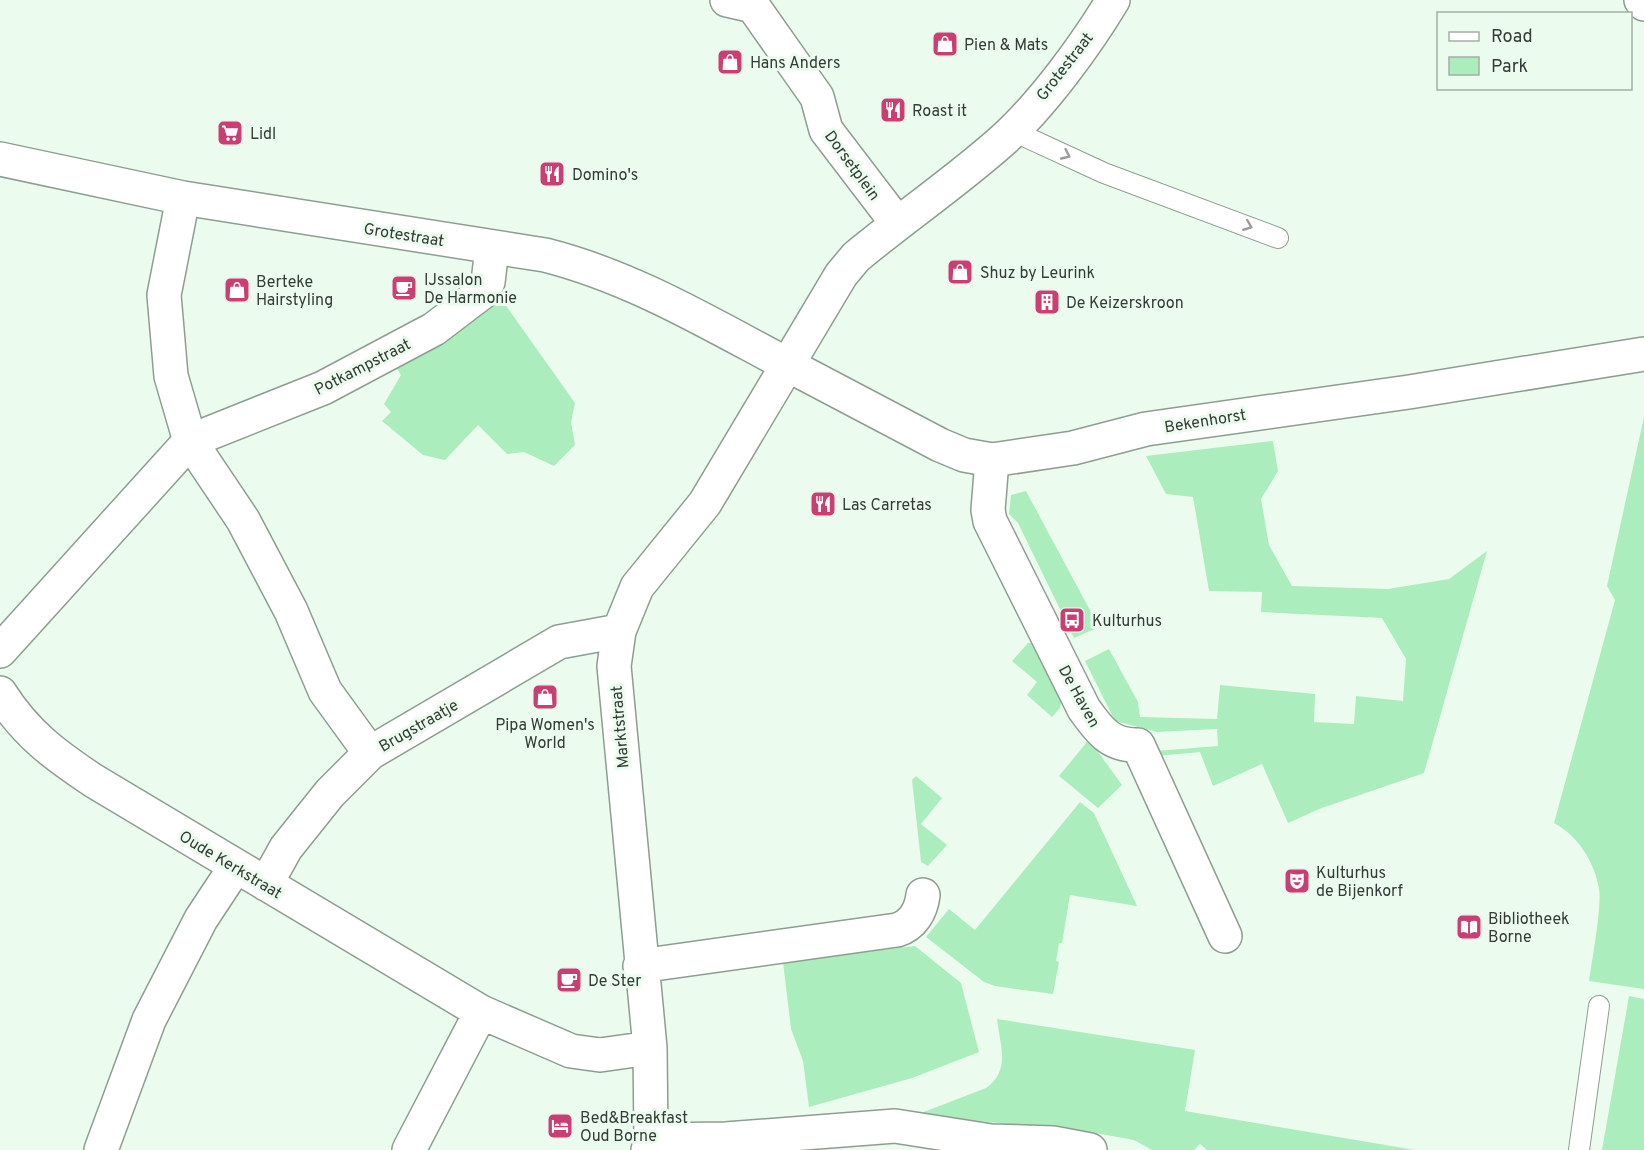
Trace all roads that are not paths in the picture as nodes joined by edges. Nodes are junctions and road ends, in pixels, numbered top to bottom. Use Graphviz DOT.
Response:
graph roads {
  1 [pos="727,0"];
  2 [pos="1113,0"];
  3 [pos="1641,0"];
  4 [pos="1644,4"];
  5 [pos="1013,130"];
  6 [pos="0,159"];
  7 [pos="183,198"];
  8 [pos="897,223"];
  9 [pos="1278,238"];
  10 [pos="492,248"];
  11 [pos="1644,354"];
  12 [pos="788,364"];
  13 [pos="190,441"];
  14 [pos="992,460"];
  15 [pos="619,632"];
  16 [pos="0,651"];
  17 [pos="0,693"];
  18 [pos="370,753"];
  19 [pos="236,866"];
  20 [pos="266,884"];
  21 [pos="923,895"];
  22 [pos="1225,936"];
  23 [pos="640,966"];
  24 [pos="1599,1006"];
  25 [pos="481,1012"];
  26 [pos="650,1048"];
  27 [pos="898,1138"];
  28 [pos="650,1145"];
  29 [pos="101,1150"];
  30 [pos="409,1150"];
  31 [pos="1090,1150"];
  32 [pos="1579,1150"];
  1 -- 8 [label="street, Dorsetplein"];
  2 -- 5 [label="street, Grotestraat"];
  3 -- 4 [label="street"];
  5 -- 8 [label="street"];
  5 -- 9 [label="lane, one-way"];
  6 -- 7 [label="street, Grotestraat"];
  7 -- 10 [label="street, Grotestraat"];
  7 -- 13 [label="street"];
  8 -- 12 [label="street"];
  10 -- 12 [label="street, Grotestraat"];
  10 -- 13 [label="street, Potkampstraat"];
  11 -- 14 [label="street, Bekenhorst"];
  12 -- 14 [label="street, Bekenhorst"];
  12 -- 15 [label="street, Marktstraat"];
  13 -- 16 [label="street, Potkampstraat"];
  13 -- 18 [label="street"];
  14 -- 22 [label="street, De Haven"];
  15 -- 18 [label="street, Brugstraatje"];
  15 -- 23 [label="street, Marktstraat"];
  17 -- 19 [label="street, Oude Kerkstraat"];
  18 -- 20 [label="street, Brugstraatje"];
  19 -- 20 [label="street, Oude Kerkstraat"];
  19 -- 29 [label="street"];
  20 -- 25 [label="street, Oude Kerkstraat"];
  21 -- 23 [label="street"];
  23 -- 26 [label="street, Marktstraat"];
  24 -- 32 [label="lane"];
  25 -- 26 [label="street, Oude Kerkstraat"];
  25 -- 30 [label="street"];
  26 -- 28 [label="street, Marktstraat"];
  27 -- 28 [label="street, Marktstraat"];
  27 -- 31 [label="street, Marktstraat"];
}
